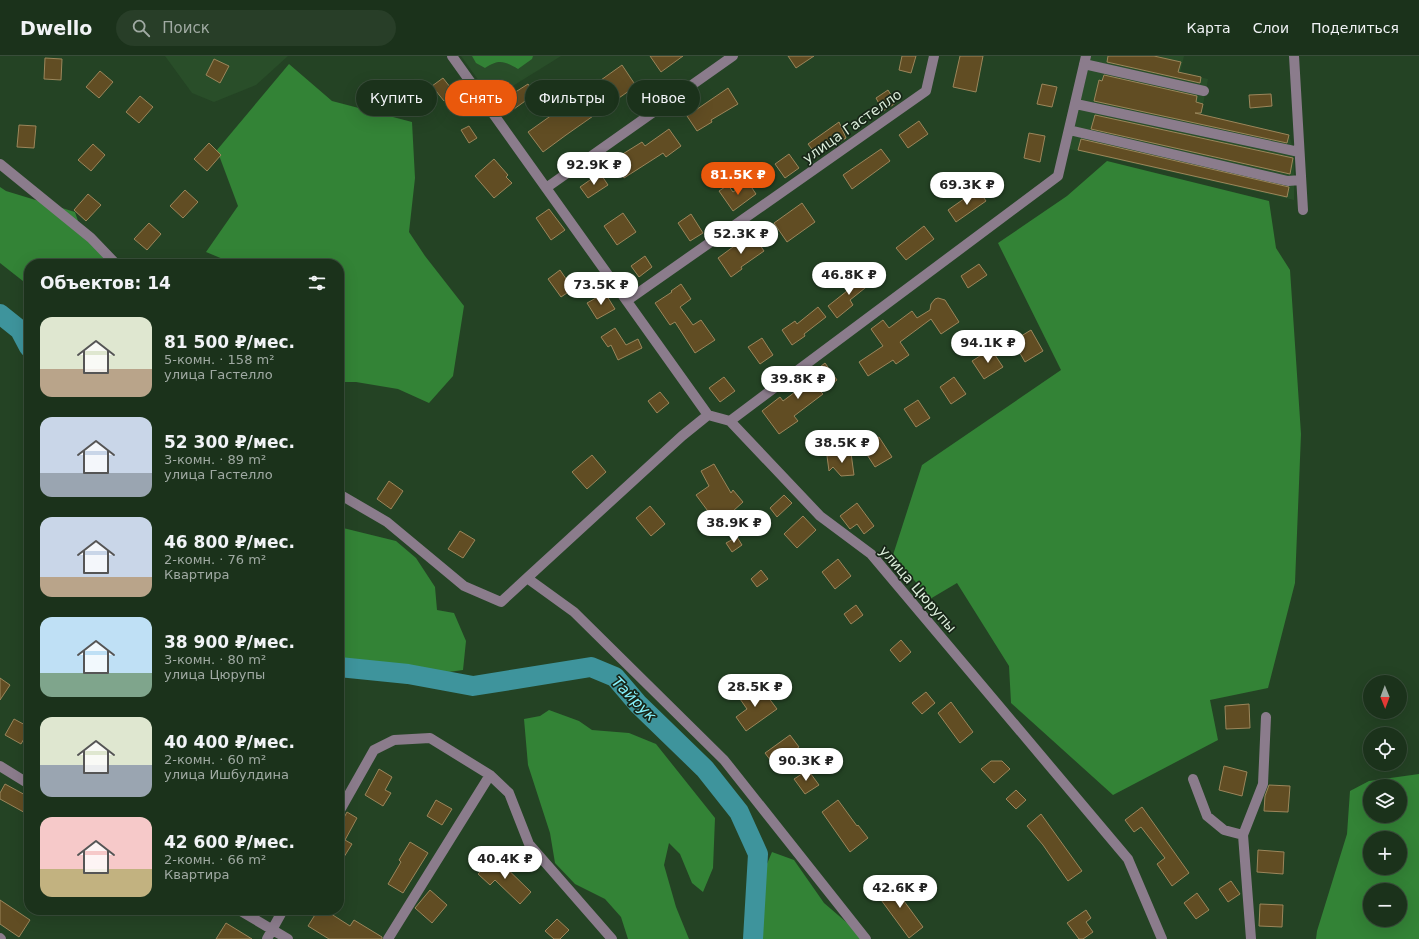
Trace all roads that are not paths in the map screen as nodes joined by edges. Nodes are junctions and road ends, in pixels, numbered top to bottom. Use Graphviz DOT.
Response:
graph roads {
  1 [pos="452,56"];
  2 [pos="733,56"];
  3 [pos="934,56"];
  4 [pos="1294,56"];
  5 [pos="1085,60"];
  6 [pos="1204,92"];
  7 [pos="1076,104"];
  8 [pos="1069,130"];
  9 [pos="1299,152"];
  10 [pos="0,164"];
  11 [pos="1301,180"];
  12 [pos="546,188"];
  13 [pos="1303,210"];
  14 [pos="111,259"];
  15 [pos="628,300"];
  16 [pos="708,415"];
  17 [pos="730,420"];
  18 [pos="344,497"];
  19 [pos="527,578"];
  20 [pos="1266,717"];
  21 [pos="0,766"];
  22 [pos="490,775"];
  23 [pos="1193,779"];
  24 [pos="24,781"];
  25 [pos="344,803"];
  26 [pos="1243,836"];
  27 [pos="247,915"];
  28 [pos="280,915"];
  29 [pos="272,930"];
  30 [pos="266,939"];
  31 [pos="288,939"];
  32 [pos="388,939"];
  33 [pos="612,939"];
  34 [pos="866,939"];
  35 [pos="1162,939"];
  36 [pos="1251,939"];
  1 -- 12 [label="street"];
  2 -- 12 [label="street"];
  3 -- 15 [label="street, улица Гастелло"];
  4 -- 9 [label="street"];
  5 -- 6 [label="street"];
  5 -- 7 [label="street"];
  7 -- 8 [label="street"];
  7 -- 9 [label="street"];
  8 -- 11 [label="street"];
  8 -- 17 [label="street"];
  9 -- 11 [label="street"];
  10 -- 14 [label="street"];
  11 -- 13 [label="street"];
  12 -- 15 [label="street"];
  15 -- 16 [label="street"];
  16 -- 17 [label="street"];
  16 -- 19 [label="street"];
  17 -- 35 [label="street, улица Цюрупы"];
  18 -- 19 [label="street"];
  19 -- 34 [label="street"];
  20 -- 26 [label="street"];
  21 -- 24 [label="street"];
  22 -- 25 [label="street"];
  22 -- 32 [label="street"];
  22 -- 33 [label="street"];
  23 -- 26 [label="street"];
  26 -- 36 [label="street"];
  27 -- 29 [label="street"];
  28 -- 29 [label="street"];
  29 -- 30 [label="street"];
  29 -- 31 [label="street"];
}
